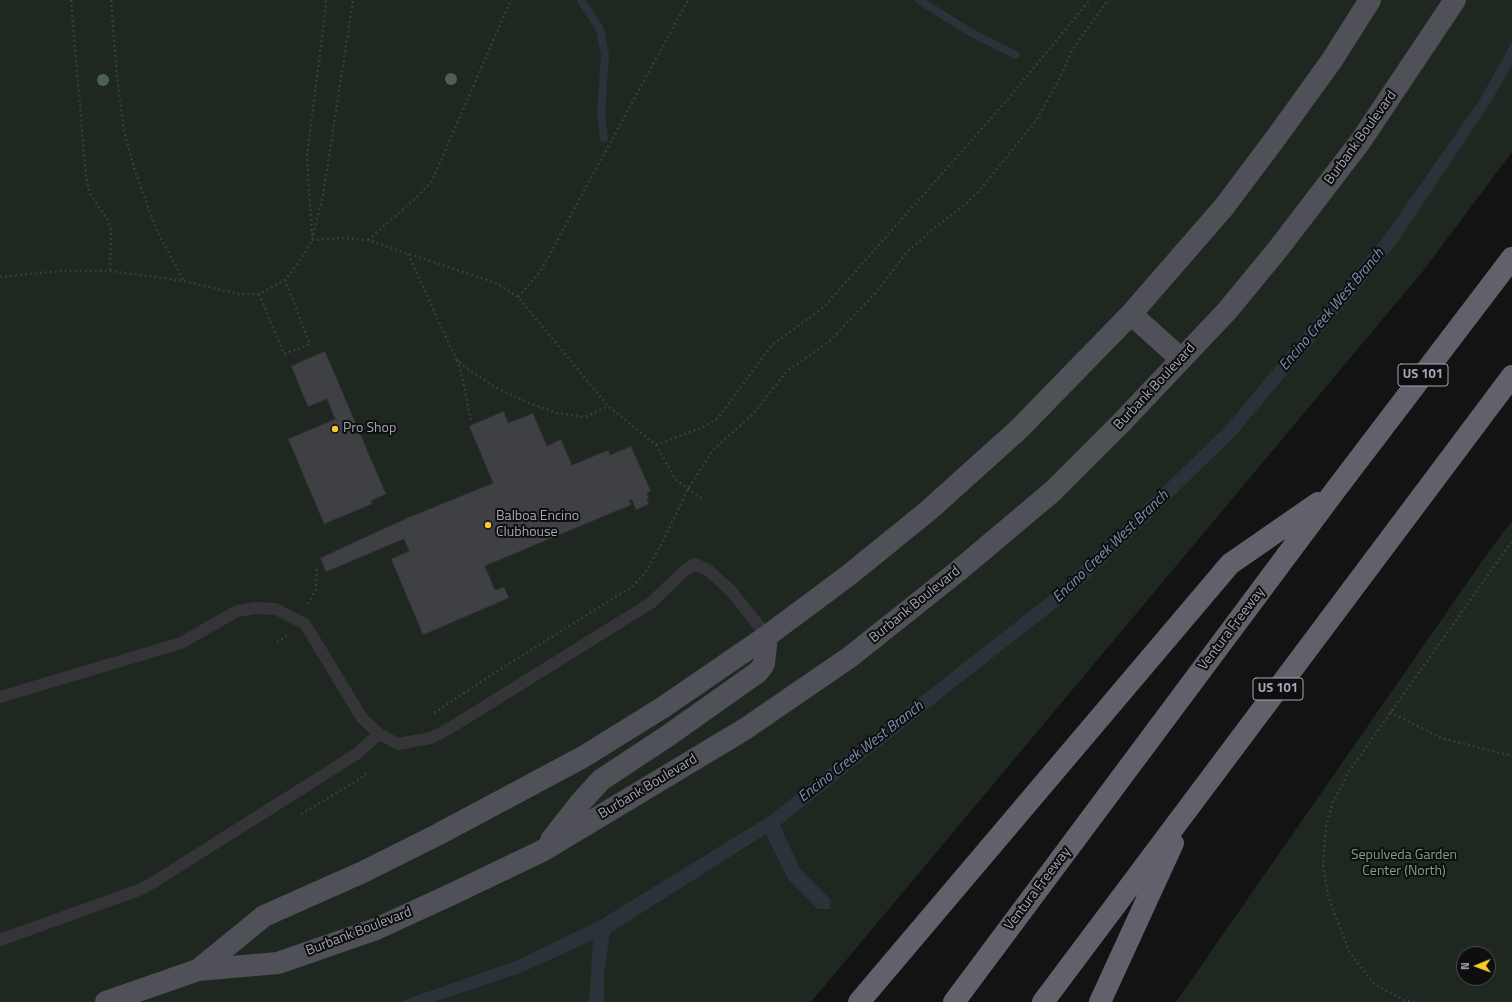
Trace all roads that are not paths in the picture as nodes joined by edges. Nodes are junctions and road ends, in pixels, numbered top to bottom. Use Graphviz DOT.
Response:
graph roads {
  1 [pos="1370,0"];
  2 [pos="1456,0"];
  3 [pos="1512,258"];
  4 [pos="1131,314"];
  5 [pos="1181,359"];
  6 [pos="1512,376"];
  7 [pos="1334,492"];
  8 [pos="767,636"];
  9 [pos="0,697"];
  10 [pos="379,734"];
  11 [pos="1192,803"];
  12 [pos="542,851"];
  13 [pos="0,940"];
  14 [pos="198,970"];
  15 [pos="106,1002"];
  16 [pos="859,1002"];
  17 [pos="954,1002"];
  18 [pos="1043,1002"];
  19 [pos="1100,1002"];
  1 -- 4 [label="main road, Burbank Boulevard"];
  2 -- 5 [label="main road, Burbank Boulevard"];
  3 -- 7 [label="highway, Ventura Freeway / US 101"];
  4 -- 5 [label="main road"];
  4 -- 8 [label="main road, Burbank Boulevard"];
  5 -- 12 [label="main road, Burbank Boulevard"];
  6 -- 11 [label="highway, US 101"];
  7 -- 16 [label="highway"];
  7 -- 17 [label="highway, Ventura Freeway / US 101"];
  8 -- 10 [label="lane"];
  8 -- 12 [label="main road"];
  8 -- 14 [label="main road, Burbank Boulevard"];
  9 -- 10 [label="lane"];
  10 -- 13 [label="lane"];
  11 -- 18 [label="highway, US 101"];
  11 -- 19 [label="highway"];
  12 -- 14 [label="main road, Burbank Boulevard"];
  14 -- 15 [label="main road, Burbank Boulevard"];
}
